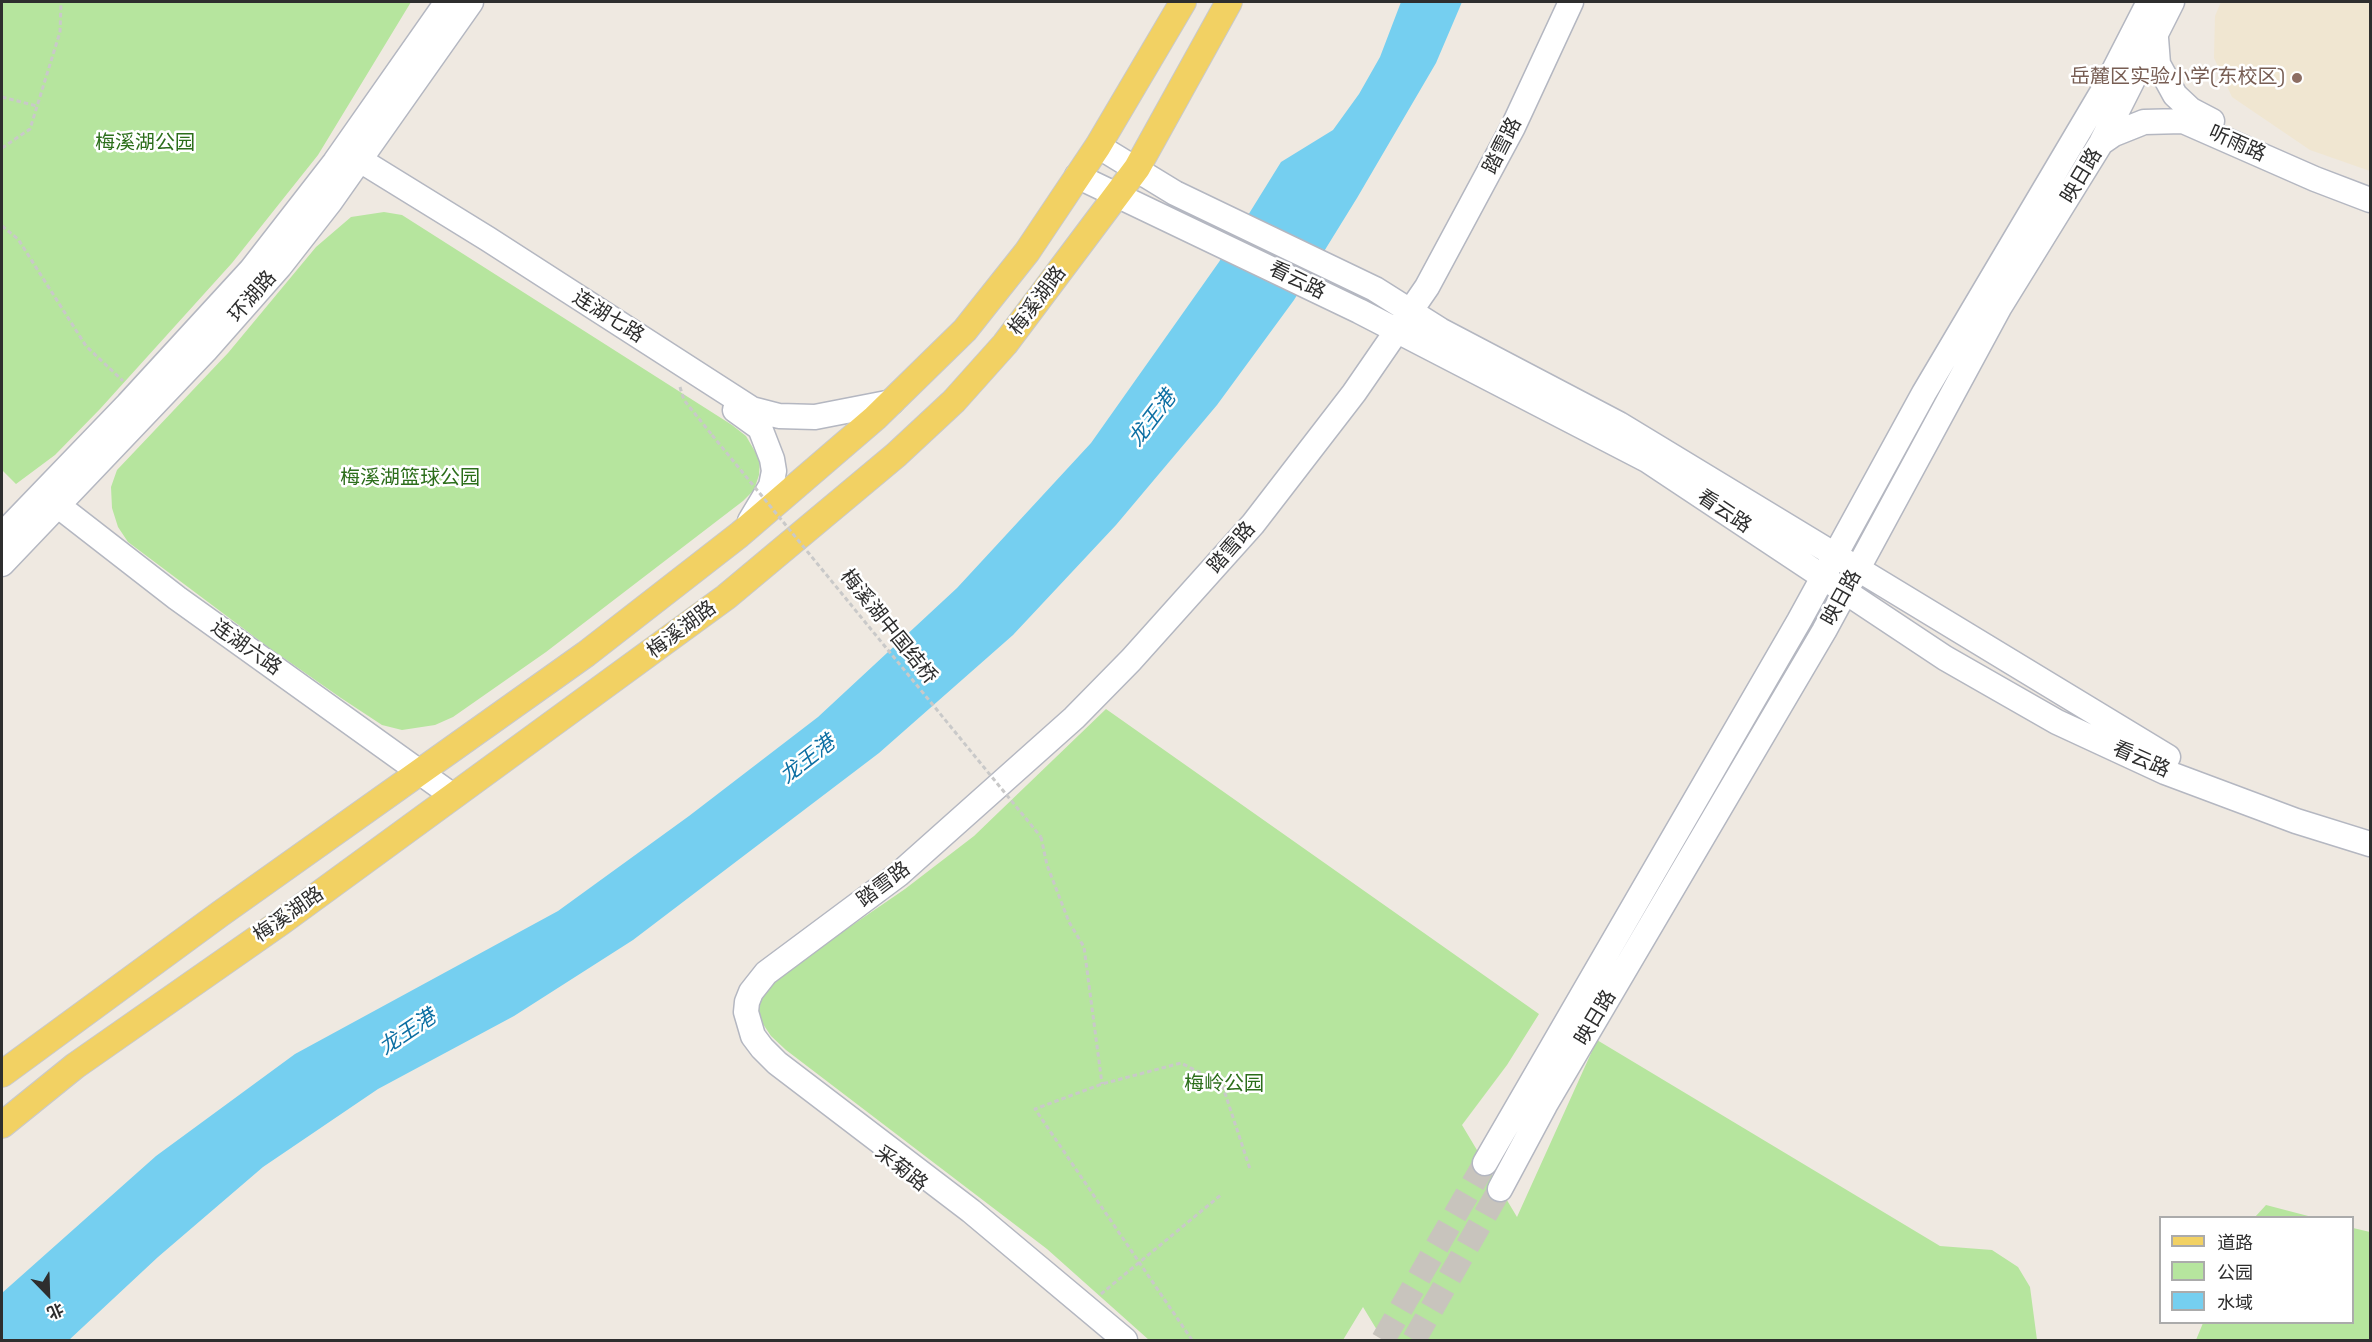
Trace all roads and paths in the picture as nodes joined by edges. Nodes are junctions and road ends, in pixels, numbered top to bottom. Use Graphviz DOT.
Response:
graph roads {
  1 [pos="61,2"];
  2 [pos="447,2"];
  3 [pos="471,2"];
  4 [pos="1183,2"];
  5 [pos="1229,2"];
  6 [pos="1561,2"];
  7 [pos="1571,2"];
  8 [pos="2149,2"];
  9 [pos="2172,2"];
  10 [pos="2156,38"];
  11 [pos="2,97"];
  12 [pos="37,106"];
  13 [pos="2101,143"];
  14 [pos="1098,146"];
  15 [pos="2,148"];
  16 [pos="347,161"];
  17 [pos="1137,168"];
  18 [pos="1077,176"];
  19 [pos="2370,190"];
  20 [pos="1117,195"];
  21 [pos="2370,200"];
  22 [pos="2,226"];
  23 [pos="1406,308"];
  24 [pos="1392,330"];
  25 [pos="680,374"];
  26 [pos="138,394"];
  27 [pos="892,402"];
  28 [pos="47,503"];
  29 [pos="2,535"];
  30 [pos="739,535"];
  31 [pos="1835,555"];
  32 [pos="2,564"];
  33 [pos="1859,569"];
  34 [pos="1823,576"];
  35 [pos="1846,591"];
  36 [pos="413,776"];
  37 [pos="447,800"];
  38 [pos="2370,830"];
  39 [pos="2370,844"];
  40 [pos="753,978"];
  41 [pos="2,1074"];
  42 [pos="1102,1084"];
  43 [pos="2,1125"];
  44 [pos="1485,1163"];
  45 [pos="1250,1168"];
  46 [pos="1500,1189"];
  47 [pos="1222,1194"];
  48 [pos="1140,1263"];
  49 [pos="1085,1307"];
  50 [pos="1110,1341"];
  51 [pos="1125,1341"];
  52 [pos="1192,1341"];
  1 -- 12 [label="path"];
  2 -- 16 [label="main road, 环湖路"];
  3 -- 16 [label="main road, 环湖路"];
  4 -- 14 [label="main road, 梅溪湖路"];
  5 -- 17 [label="main road, 梅溪湖路"];
  6 -- 23 [label="main road, 踏雪路"];
  7 -- 23 [label="main road, 踏雪路"];
  8 -- 31 [label="main road, 映日路"];
  9 -- 10 [label="main road, 映日路"];
  10 -- 13 [label="main road, 映日路"];
  10 -- 19 [label="main road, 听雨路"];
  11 -- 12 [label="path"];
  12 -- 15 [label="path"];
  13 -- 21 [label="main road, 听雨路"];
  13 -- 33 [label="main road, 映日路"];
  14 -- 17 [label="main road, 看云路"];
  14 -- 18 [label="main road, 梅溪湖路"];
  16 -- 25 [label="main road, 连湖七路"];
  16 -- 26 [label="main road, 环湖路"];
  16 -- 27 [label="main road, 连湖七路"];
  16 -- 28 [label="main road, 环湖路"];
  17 -- 20 [label="main road, 梅溪湖路"];
  17 -- 23 [label="main road, 看云路"];
  18 -- 20 [label="main road, 看云路"];
  18 -- 27 [label="main road, 梅溪湖路"];
  20 -- 24 [label="main road, 看云路"];
  20 -- 37 [label="main road, 梅溪湖路"];
  22 -- 26 [label="path"];
  23 -- 24 [label="main road, 踏雪路"];
  23 -- 31 [label="main road, 看云路"];
  24 -- 34 [label="main road, 看云路"];
  24 -- 40 [label="main road, 踏雪路"];
  25 -- 30 [label="main road, 连湖七路"];
  25 -- 42 [label="path, 梅溪湖中国结桥, bridge"];
  26 -- 28 [label="main road, 环湖路"];
  27 -- 30 [label="main road, 梅溪湖路"];
  28 -- 29 [label="main road, 环湖路"];
  28 -- 32 [label="main road, 环湖路"];
  28 -- 36 [label="main road, 连湖六路"];
  30 -- 36 [label="main road, 梅溪湖路"];
  31 -- 33 [label="main road, 看云路"];
  31 -- 34 [label="main road, 映日路"];
  33 -- 35 [label="main road, 映日路"];
  33 -- 38 [label="main road, 看云路"];
  34 -- 35 [label="main road, 看云路"];
  34 -- 44 [label="main road, 映日路"];
  35 -- 39 [label="main road, 看云路"];
  35 -- 46 [label="main road, 映日路"];
  36 -- 37 [label="main road, 连湖六路"];
  36 -- 41 [label="main road, 梅溪湖路"];
  37 -- 43 [label="main road, 梅溪湖路"];
  40 -- 49 [label="main road, 采菊路"];
  40 -- 50 [label="main road, 采菊路"];
  42 -- 45 [label="path"];
  42 -- 48 [label="path"];
  47 -- 48 [label="path"];
  48 -- 49 [label="path"];
  48 -- 52 [label="path"];
  49 -- 51 [label="main road, 采菊路"];
}
